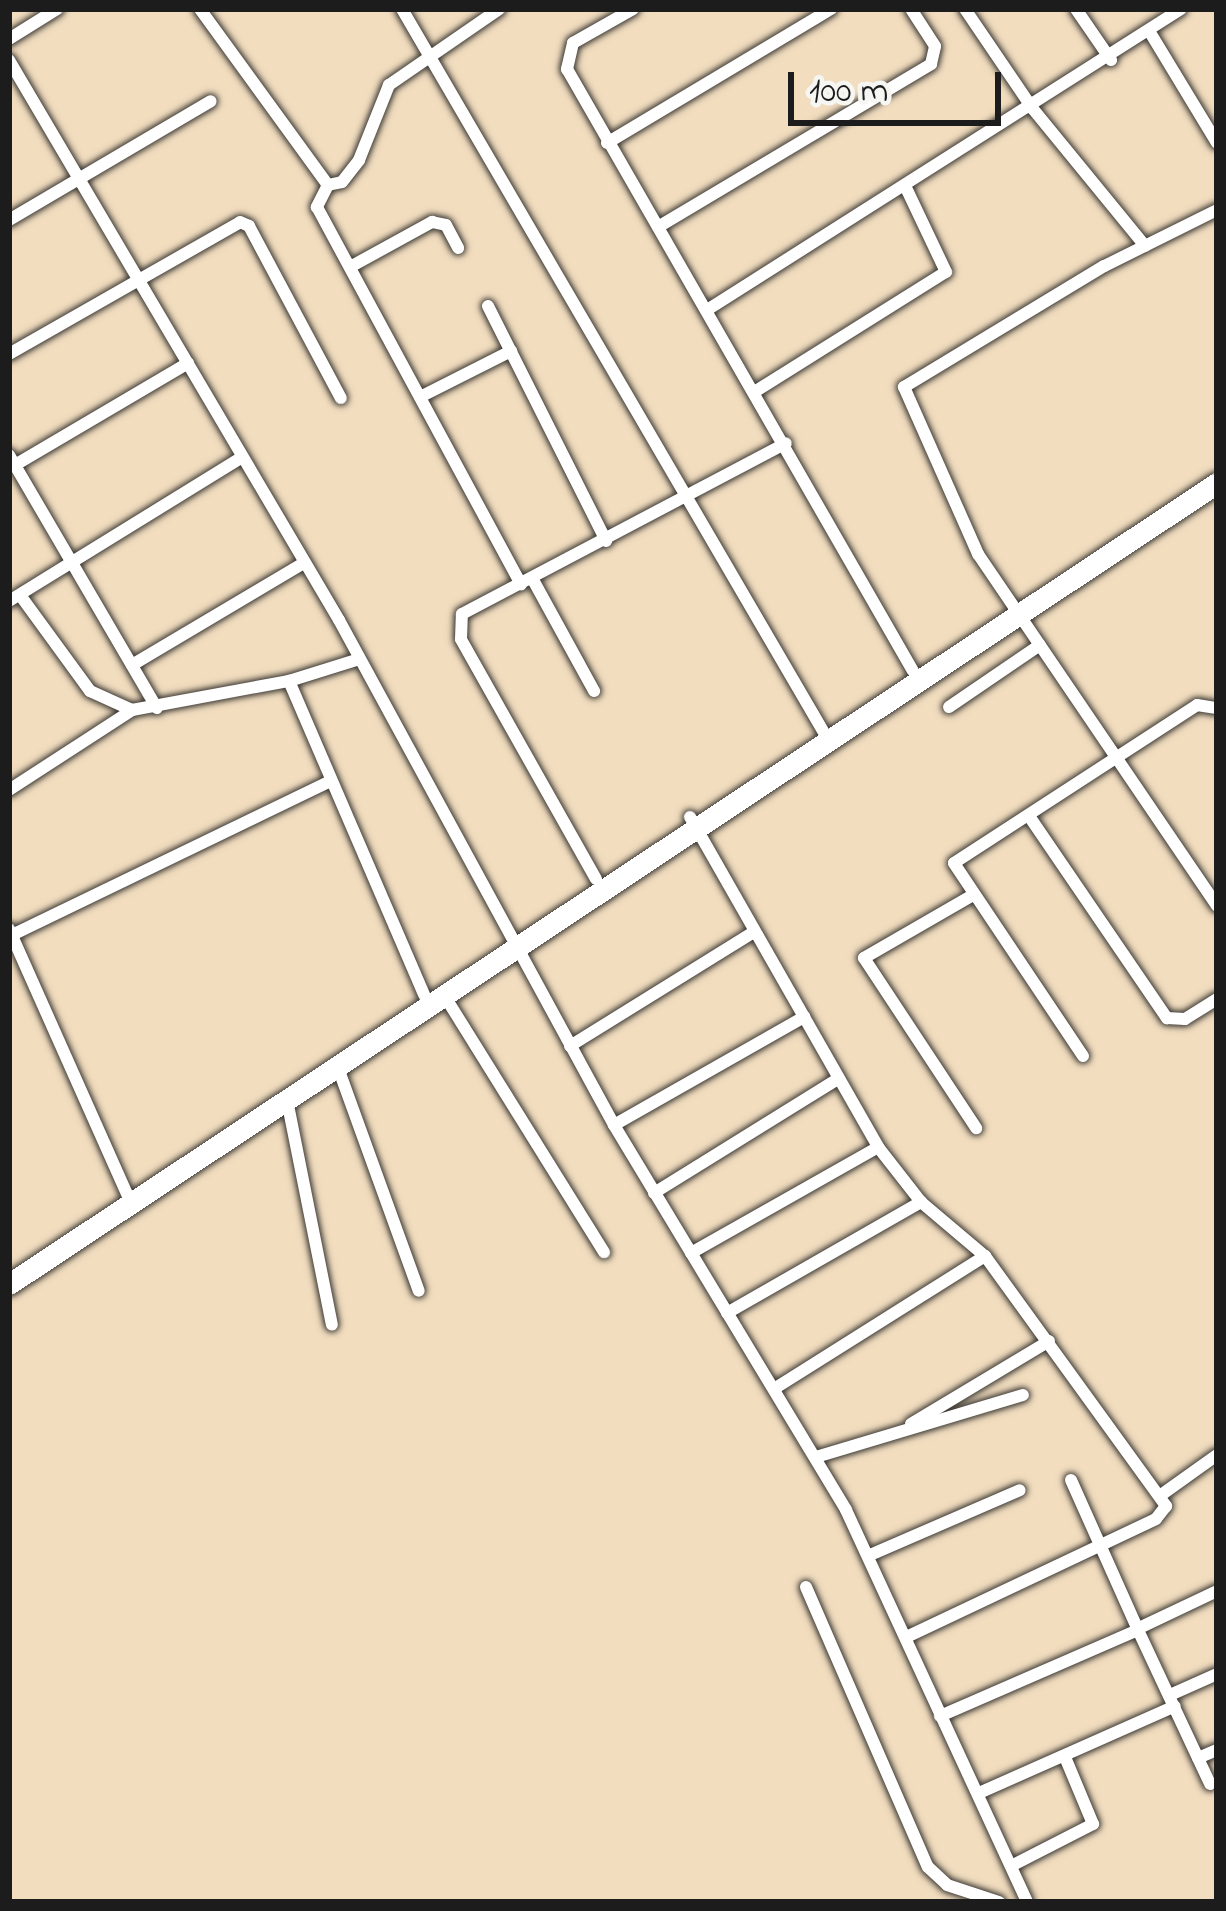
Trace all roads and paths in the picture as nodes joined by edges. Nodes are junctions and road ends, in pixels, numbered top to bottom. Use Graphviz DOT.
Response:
graph roads {
  1 [pos="57,9"];
  2 [pos="200,9"];
  3 [pos="402,9"];
  4 [pos="499,9"];
  5 [pos="633,9"];
  6 [pos="831,9"];
  7 [pos="911,9"];
  8 [pos="965,9"];
  9 [pos="1076,9"];
  10 [pos="1181,9"];
  11 [pos="1151,34"];
  12 [pos="9,39"];
  13 [pos="428,52"];
  14 [pos="9,60"];
  15 [pos="1111,60"];
  16 [pos="211,101"];
  17 [pos="1033,109"];
  18 [pos="608,143"];
  19 [pos="1217,143"];
  20 [pos="81,177"];
  21 [pos="328,184"];
  22 [pos="907,190"];
  23 [pos="1217,209"];
  24 [pos="9,220"];
  25 [pos="658,227"];
  26 [pos="1145,245"];
  27 [pos="458,248"];
  28 [pos="350,267"];
  29 [pos="139,278"];
  30 [pos="488,306"];
  31 [pos="707,310"];
  32 [pos="511,351"];
  33 [pos="9,354"];
  34 [pos="188,363"];
  35 [pos="756,391"];
  36 [pos="422,396"];
  37 [pos="341,398"];
  38 [pos="786,443"];
  39 [pos="242,458"];
  40 [pos="12,460"];
  41 [pos="1217,470"];
  42 [pos="1217,483"];
  43 [pos="687,501"];
  44 [pos="606,541"];
  45 [pos="304,562"];
  46 [pos="74,566"];
  47 [pos="526,581"];
  48 [pos="14,598"];
  49 [pos="1014,610"];
  50 [pos="1040,645"];
  51 [pos="358,658"];
  52 [pos="132,665"];
  53 [pos="913,670"];
  54 [pos="289,682"];
  55 [pos="594,691"];
  56 [pos="950,707"];
  57 [pos="157,708"];
  58 [pos="1217,708"];
  59 [pos="131,710"];
  60 [pos="823,730"];
  61 [pos="1116,755"];
  62 [pos="328,782"];
  63 [pos="9,790"];
  64 [pos="739,791"];
  65 [pos="1029,816"];
  66 [pos="693,821"];
  67 [pos="596,878"];
  68 [pos="973,895"];
  69 [pos="1217,906"];
  70 [pos="10,932"];
  71 [pos="754,932"];
  72 [pos="511,942"];
  73 [pos="434,994"];
  74 [pos="1217,999"];
  75 [pos="804,1017"];
  76 [pos="570,1046"];
  77 [pos="1083,1056"];
  78 [pos="337,1065"];
  79 [pos="838,1078"];
  80 [pos="287,1100"];
  81 [pos="614,1125"];
  82 [pos="976,1128"];
  83 [pos="878,1147"];
  84 [pos="654,1193"];
  85 [pos="129,1198"];
  86 [pos="921,1202"];
  87 [pos="604,1252"];
  88 [pos="691,1253"];
  89 [pos="986,1256"];
  90 [pos="9,1268"];
  91 [pos="9,1285"];
  92 [pos="419,1291"];
  93 [pos="727,1312"];
  94 [pos="332,1325"];
  95 [pos="1049,1341"];
  96 [pos="777,1387"];
  97 [pos="1023,1395"];
  98 [pos="890,1436"];
  99 [pos="1217,1455"];
  100 [pos="816,1457"];
  101 [pos="1071,1480"];
  102 [pos="1020,1490"];
  103 [pos="1161,1495"];
  104 [pos="1099,1546"];
  105 [pos="870,1555"];
  106 [pos="806,1587"];
  107 [pos="1217,1591"];
  108 [pos="1138,1630"];
  109 [pos="906,1637"];
  110 [pos="1217,1674"];
  111 [pos="1173,1701"];
  112 [pos="940,1716"];
  113 [pos="1217,1750"];
  114 [pos="1065,1756"];
  115 [pos="1198,1758"];
  116 [pos="1210,1784"];
  117 [pos="979,1793"];
  118 [pos="1013,1865"];
  119 [pos="999,1902"];
  120 [pos="1027,1902"];
  1 -- 12 [label="street"];
  2 -- 21 [label="street"];
  3 -- 13 [label="street"];
  4 -- 13 [label="street"];
  5 -- 18 [label="street"];
  6 -- 18 [label="street"];
  7 -- 25 [label="street"];
  8 -- 17 [label="street"];
  9 -- 15 [label="street"];
  10 -- 11 [label="street"];
  11 -- 15 [label="street"];
  11 -- 19 [label="street"];
  13 -- 21 [label="street"];
  13 -- 43 [label="street"];
  14 -- 20 [label="street"];
  15 -- 17 [label="street"];
  16 -- 20 [label="street"];
  17 -- 22 [label="street"];
  17 -- 26 [label="street"];
  18 -- 25 [label="street"];
  20 -- 24 [label="street"];
  20 -- 29 [label="street"];
  21 -- 28 [label="street"];
  22 -- 31 [label="street"];
  22 -- 35 [label="street"];
  23 -- 26 [label="street"];
  25 -- 31 [label="street"];
  26 -- 49 [label="street"];
  27 -- 28 [label="street"];
  28 -- 36 [label="street"];
  29 -- 33 [label="street"];
  29 -- 34 [label="street"];
  29 -- 37 [label="street"];
  30 -- 32 [label="street"];
  31 -- 35 [label="street"];
  32 -- 36 [label="street"];
  32 -- 44 [label="street"];
  34 -- 39 [label="street"];
  34 -- 40 [label="street"];
  35 -- 38 [label="street"];
  36 -- 47 [label="street"];
  38 -- 43 [label="street"];
  38 -- 53 [label="street"];
  39 -- 45 [label="street"];
  39 -- 46 [label="street"];
  40 -- 46 [label="street"];
  41 -- 49 [label="main road"];
  42 -- 49 [label="main road"];
  43 -- 44 [label="street"];
  43 -- 60 [label="street"];
  44 -- 47 [label="street"];
  45 -- 51 [label="street"];
  45 -- 52 [label="street"];
  46 -- 48 [label="street"];
  46 -- 52 [label="street"];
  47 -- 55 [label="street"];
  47 -- 67 [label="street"];
  48 -- 59 [label="street"];
  49 -- 50 [label="street"];
  49 -- 53 [label="main road"];
  49 -- 64 [label="main road"];
  50 -- 56 [label="street"];
  50 -- 61 [label="street"];
  51 -- 54 [label="street"];
  51 -- 72 [label="street"];
  52 -- 57 [label="street"];
  53 -- 60 [label="main road"];
  54 -- 57 [label="street"];
  54 -- 62 [label="street"];
  57 -- 59 [label="street"];
  58 -- 61 [label="street"];
  59 -- 63 [label="street"];
  60 -- 64 [label="main road"];
  61 -- 65 [label="street"];
  61 -- 69 [label="street"];
  62 -- 70 [label="street"];
  62 -- 73 [label="street"];
  64 -- 66 [label="main road"];
  65 -- 68 [label="street"];
  65 -- 74 [label="street"];
  66 -- 67 [label="main road"];
  66 -- 71 [label="street"];
  66 -- 72 [label="main road"];
  67 -- 72 [label="main road"];
  68 -- 77 [label="street"];
  68 -- 82 [label="street"];
  70 -- 85 [label="street"];
  71 -- 75 [label="street"];
  71 -- 76 [label="street"];
  72 -- 73 [label="main road"];
  72 -- 76 [label="street"];
  73 -- 78 [label="main road"];
  73 -- 85 [label="main road"];
  73 -- 87 [label="street"];
  75 -- 79 [label="street"];
  75 -- 81 [label="street"];
  76 -- 81 [label="street"];
  78 -- 80 [label="main road"];
  78 -- 92 [label="street"];
  79 -- 83 [label="street"];
  79 -- 84 [label="street"];
  80 -- 85 [label="main road"];
  80 -- 94 [label="street"];
  81 -- 84 [label="street"];
  83 -- 86 [label="street"];
  83 -- 88 [label="street"];
  84 -- 88 [label="street"];
  85 -- 90 [label="main road"];
  85 -- 91 [label="main road"];
  86 -- 89 [label="street"];
  86 -- 93 [label="street"];
  88 -- 93 [label="street"];
  89 -- 95 [label="street"];
  89 -- 96 [label="street"];
  93 -- 96 [label="street"];
  95 -- 98 [label="street"];
  95 -- 103 [label="street"];
  96 -- 100 [label="street"];
  97 -- 98 [label="street"];
  98 -- 100 [label="street"];
  99 -- 103 [label="street"];
  100 -- 105 [label="street"];
  101 -- 104 [label="street"];
  102 -- 105 [label="street"];
  103 -- 104 [label="street"];
  104 -- 108 [label="street"];
  104 -- 109 [label="street"];
  105 -- 109 [label="street"];
  106 -- 119 [label="street"];
  107 -- 108 [label="street"];
  108 -- 111 [label="street"];
  108 -- 112 [label="street"];
  109 -- 112 [label="street"];
  110 -- 111 [label="street"];
  111 -- 114 [label="street"];
  111 -- 115 [label="street"];
  112 -- 117 [label="street"];
  113 -- 115 [label="street"];
  114 -- 117 [label="street"];
  114 -- 118 [label="street"];
  115 -- 116 [label="street"];
  117 -- 118 [label="street"];
  118 -- 120 [label="street"];
}
